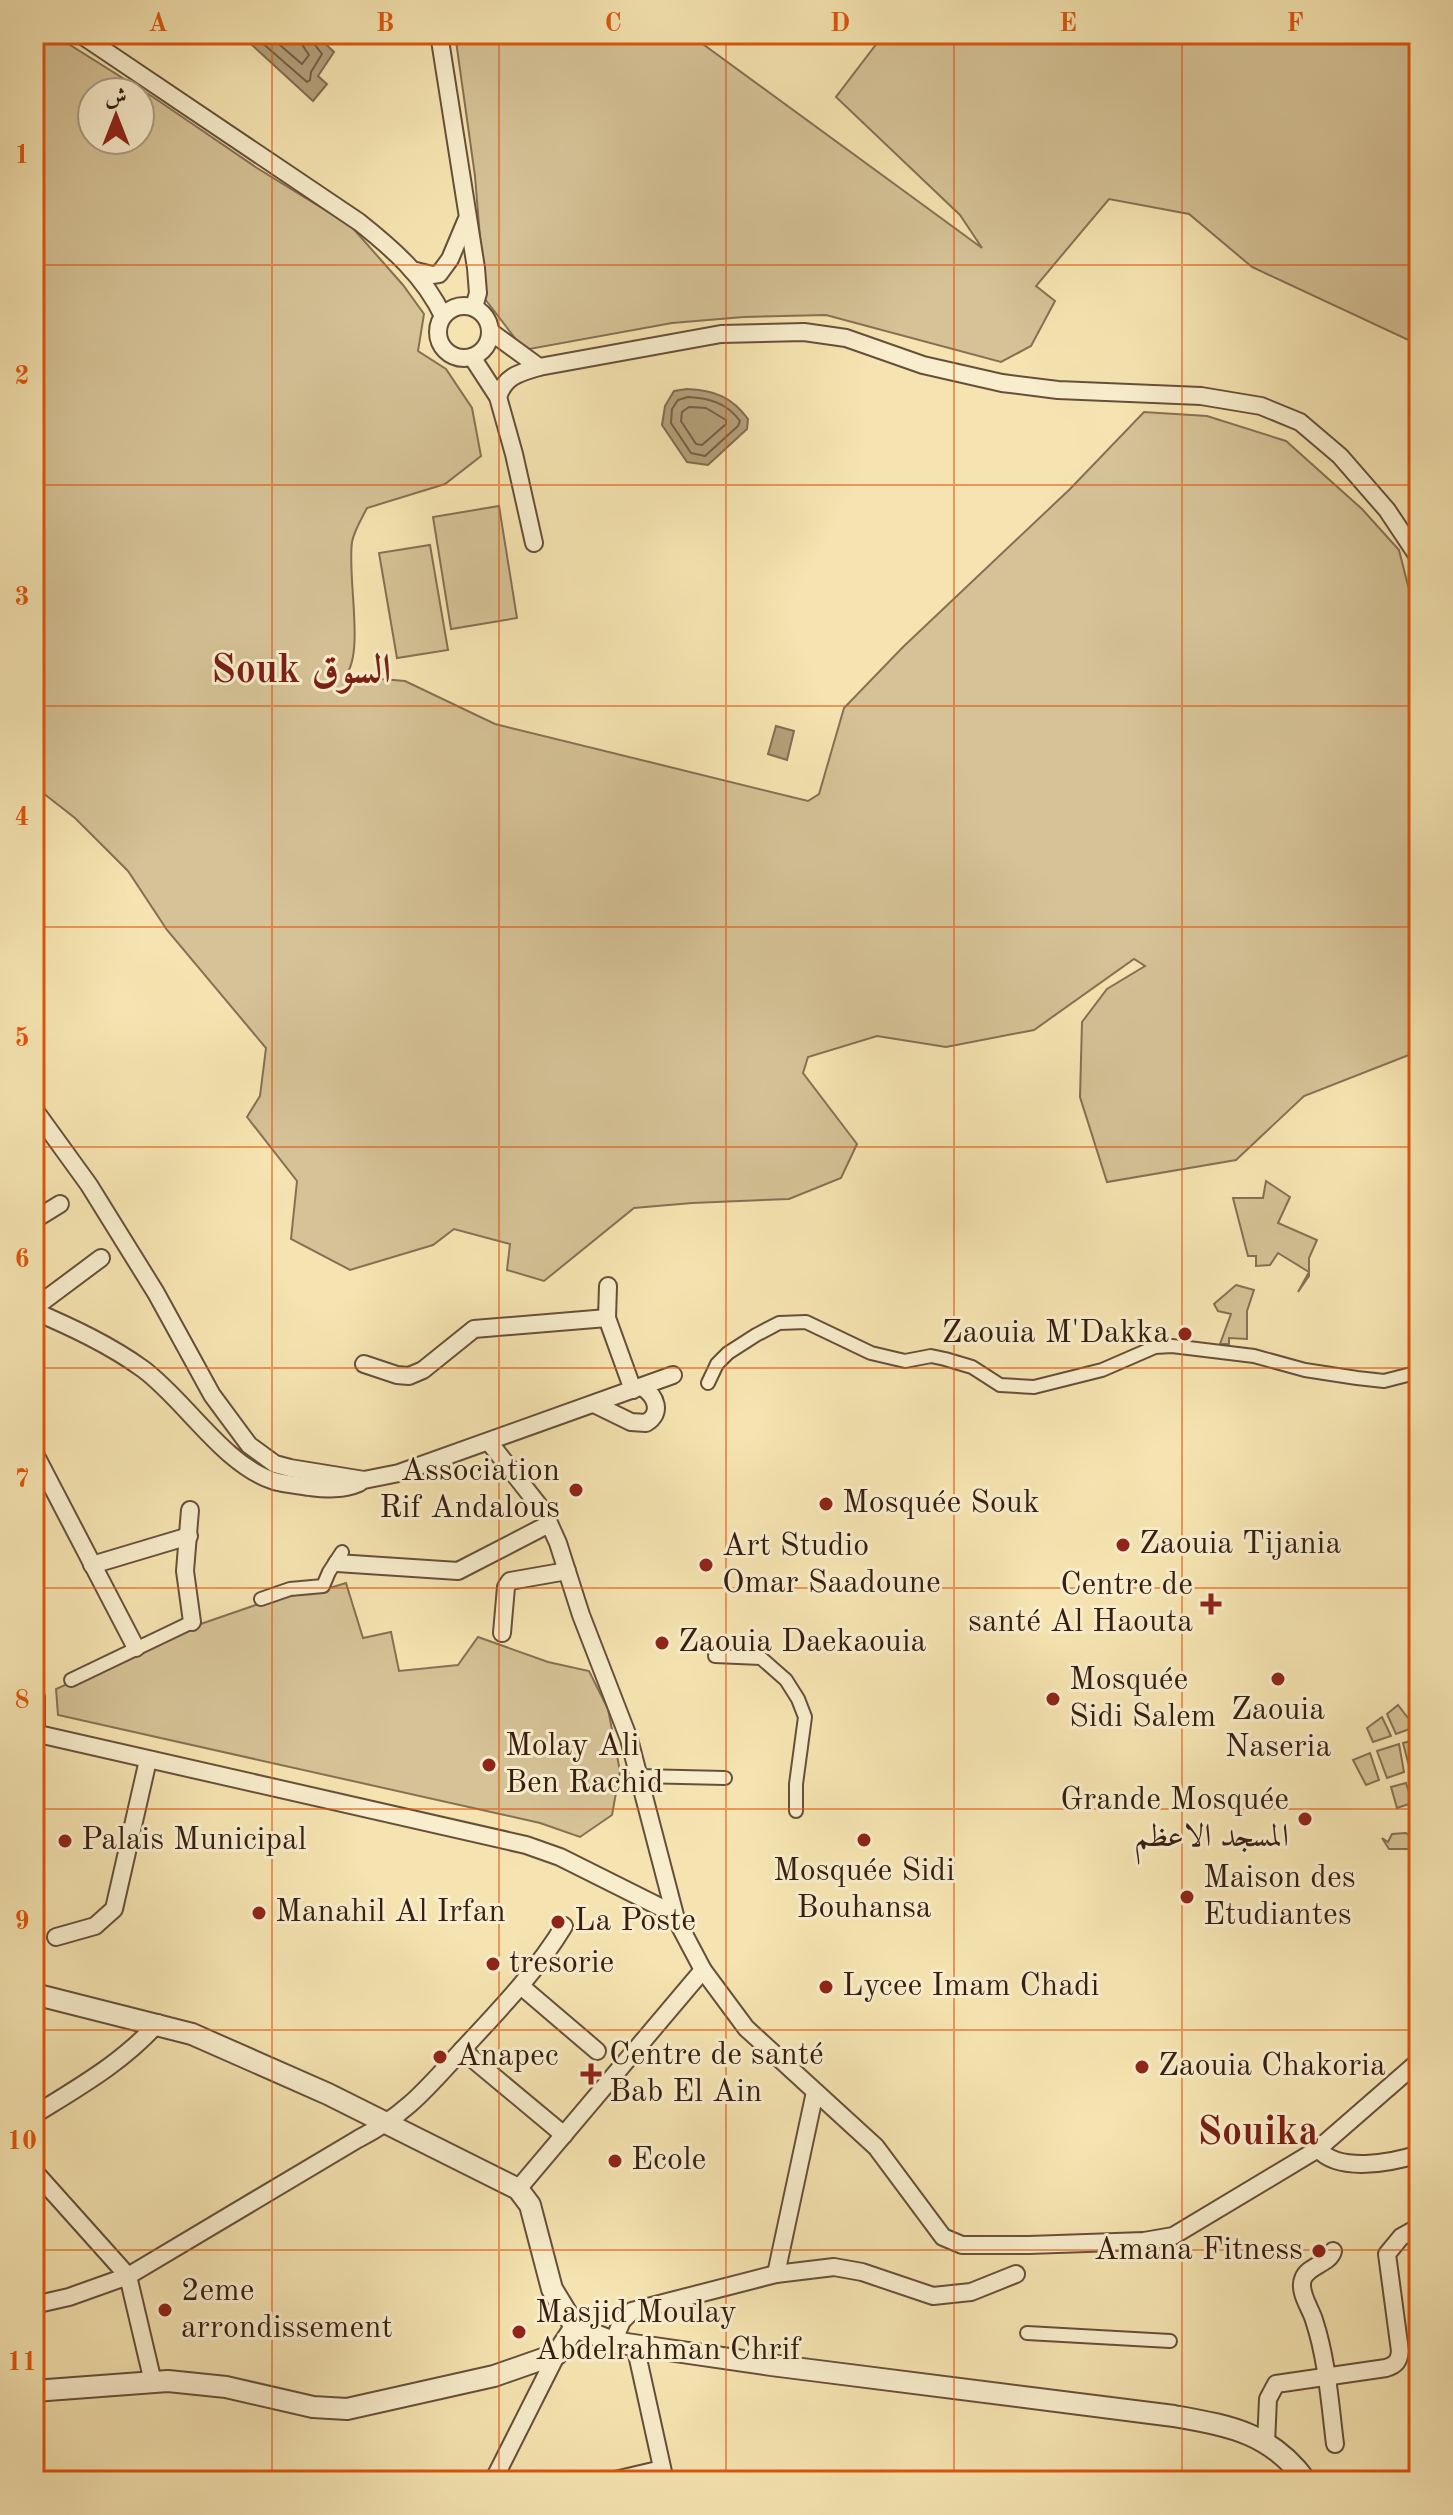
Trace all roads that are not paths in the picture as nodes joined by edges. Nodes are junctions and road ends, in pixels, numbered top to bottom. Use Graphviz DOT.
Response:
graph roads {
  1 [pos="80,34"];
  2 [pos="439,34"];
  3 [pos="467,219"];
  4 [pos="412,270"];
  5 [pos="474,307"];
  6 [pos="443,316"];
  7 [pos="491,332"];
  8 [pos="472,357"];
  9 [pos="539,367"];
  10 [pos="498,397"];
  11 [pos="534,543"];
  12 [pos="1419,558"];
  13 [pos="34,1109"];
  14 [pos="60,1204"];
  15 [pos="34,1220"];
  16 [pos="101,1258"];
  17 [pos="608,1286"];
  18 [pos="34,1310"];
  19 [pos="607,1318"];
  20 [pos="364,1364"];
  21 [pos="1419,1372"];
  22 [pos="673,1375"];
  23 [pos="708,1383"];
  24 [pos="638,1389"];
  25 [pos="594,1404"];
  26 [pos="489,1442"];
  27 [pos="34,1452"];
  28 [pos="364,1480"];
  29 [pos="190,1510"];
  30 [pos="549,1524"];
  31 [pos="189,1536"];
  32 [pos="340,1558"];
  33 [pos="92,1565"];
  34 [pos="567,1571"];
  35 [pos="261,1599"];
  36 [pos="192,1622"];
  37 [pos="502,1633"];
  38 [pos="136,1648"];
  39 [pos="715,1656"];
  40 [pos="71,1680"];
  41 [pos="34,1698"];
  42 [pos="34,1725"];
  43 [pos="34,1733"];
  44 [pos="148,1760"];
  45 [pos="639,1776"];
  46 [pos="725,1778"];
  47 [pos="796,1811"];
  48 [pos="676,1919"];
  49 [pos="564,1926"];
  50 [pos="56,1937"];
  51 [pos="703,1970"];
  52 [pos="522,1987"];
  53 [pos="34,1994"];
  54 [pos="158,2023"];
  55 [pos="462,2050"];
  56 [pos="597,2051"];
  57 [pos="1419,2061"];
  58 [pos="815,2092"];
  59 [pos="34,2115"];
  60 [pos="388,2124"];
  61 [pos="564,2135"];
  62 [pos="1318,2149"];
  63 [pos="1419,2154"];
  64 [pos="34,2171"];
  65 [pos="518,2189"];
  66 [pos="1419,2227"];
  67 [pos="1333,2251"];
  68 [pos="776,2274"];
  69 [pos="1016,2274"];
  70 [pos="128,2276"];
  71 [pos="38,2299"];
  72 [pos="575,2327"];
  73 [pos="1027,2333"];
  74 [pos="1170,2341"];
  75 [pos="613,2342"];
  76 [pos="635,2345"];
  77 [pos="557,2354"];
  78 [pos="1326,2376"];
  79 [pos="153,2382"];
  80 [pos="34,2391"];
  81 [pos="1266,2443"];
  82 [pos="1335,2444"];
  83 [pos="664,2475"];
  84 [pos="493,2481"];
  85 [pos="611,2481"];
  86 [pos="1306,2481"];
  1 -- 4 [label="street"];
  2 -- 3 [label="street"];
  3 -- 4 [label="street"];
  3 -- 5 [label="street"];
  4 -- 6 [label="street"];
  5 -- 6 [label="street"];
  5 -- 7 [label="street"];
  6 -- 8 [label="street"];
  7 -- 8 [label="street"];
  7 -- 9 [label="street"];
  8 -- 10 [label="street"];
  9 -- 10 [label="street"];
  9 -- 12 [label="street"];
  10 -- 11 [label="street"];
  13 -- 28 [label="street"];
  14 -- 15 [label="street"];
  16 -- 18 [label="street"];
  17 -- 19 [label="street"];
  18 -- 28 [label="street"];
  19 -- 20 [label="street"];
  19 -- 24 [label="street"];
  21 -- 23 [label="street"];
  22 -- 24 [label="street"];
  24 -- 25 [label="street"];
  24 -- 25 [label="street"];
  25 -- 26 [label="street"];
  26 -- 28 [label="street"];
  26 -- 30 [label="street"];
  27 -- 33 [label="street"];
  29 -- 31 [label="street"];
  30 -- 32 [label="street"];
  30 -- 34 [label="street"];
  31 -- 33 [label="street"];
  31 -- 36 [label="street"];
  32 -- 35 [label="street"];
  33 -- 38 [label="street"];
  34 -- 37 [label="street"];
  34 -- 45 [label="street"];
  36 -- 38 [label="street"];
  38 -- 40 [label="street"];
  39 -- 47 [label="street"];
  41 -- 42 [label="street"];
  43 -- 44 [label="street"];
  44 -- 48 [label="street"];
  44 -- 50 [label="street"];
  45 -- 46 [label="street"];
  45 -- 48 [label="street"];
  48 -- 51 [label="street"];
  49 -- 52 [label="street"];
  51 -- 58 [label="street"];
  51 -- 61 [label="street"];
  52 -- 55 [label="street"];
  52 -- 56 [label="street"];
  53 -- 54 [label="street"];
  54 -- 59 [label="street"];
  54 -- 60 [label="street"];
  55 -- 60 [label="street"];
  55 -- 61 [label="street"];
  57 -- 62 [label="street"];
  58 -- 62 [label="street"];
  58 -- 68 [label="street"];
  60 -- 65 [label="street"];
  60 -- 70 [label="street"];
  61 -- 65 [label="street"];
  62 -- 63 [label="street"];
  64 -- 70 [label="street"];
  65 -- 72 [label="street"];
  66 -- 78 [label="street"];
  67 -- 78 [label="street"];
  68 -- 69 [label="street"];
  68 -- 75 [label="street"];
  70 -- 71 [label="street"];
  70 -- 79 [label="street"];
  72 -- 75 [label="street"];
  72 -- 77 [label="street"];
  73 -- 74 [label="street"];
  75 -- 76 [label="street"];
  76 -- 81 [label="street"];
  76 -- 83 [label="street"];
  77 -- 79 [label="street"];
  77 -- 84 [label="street"];
  78 -- 81 [label="street"];
  78 -- 82 [label="street"];
  79 -- 80 [label="street"];
  81 -- 86 [label="street"];
  83 -- 85 [label="street"];
}
